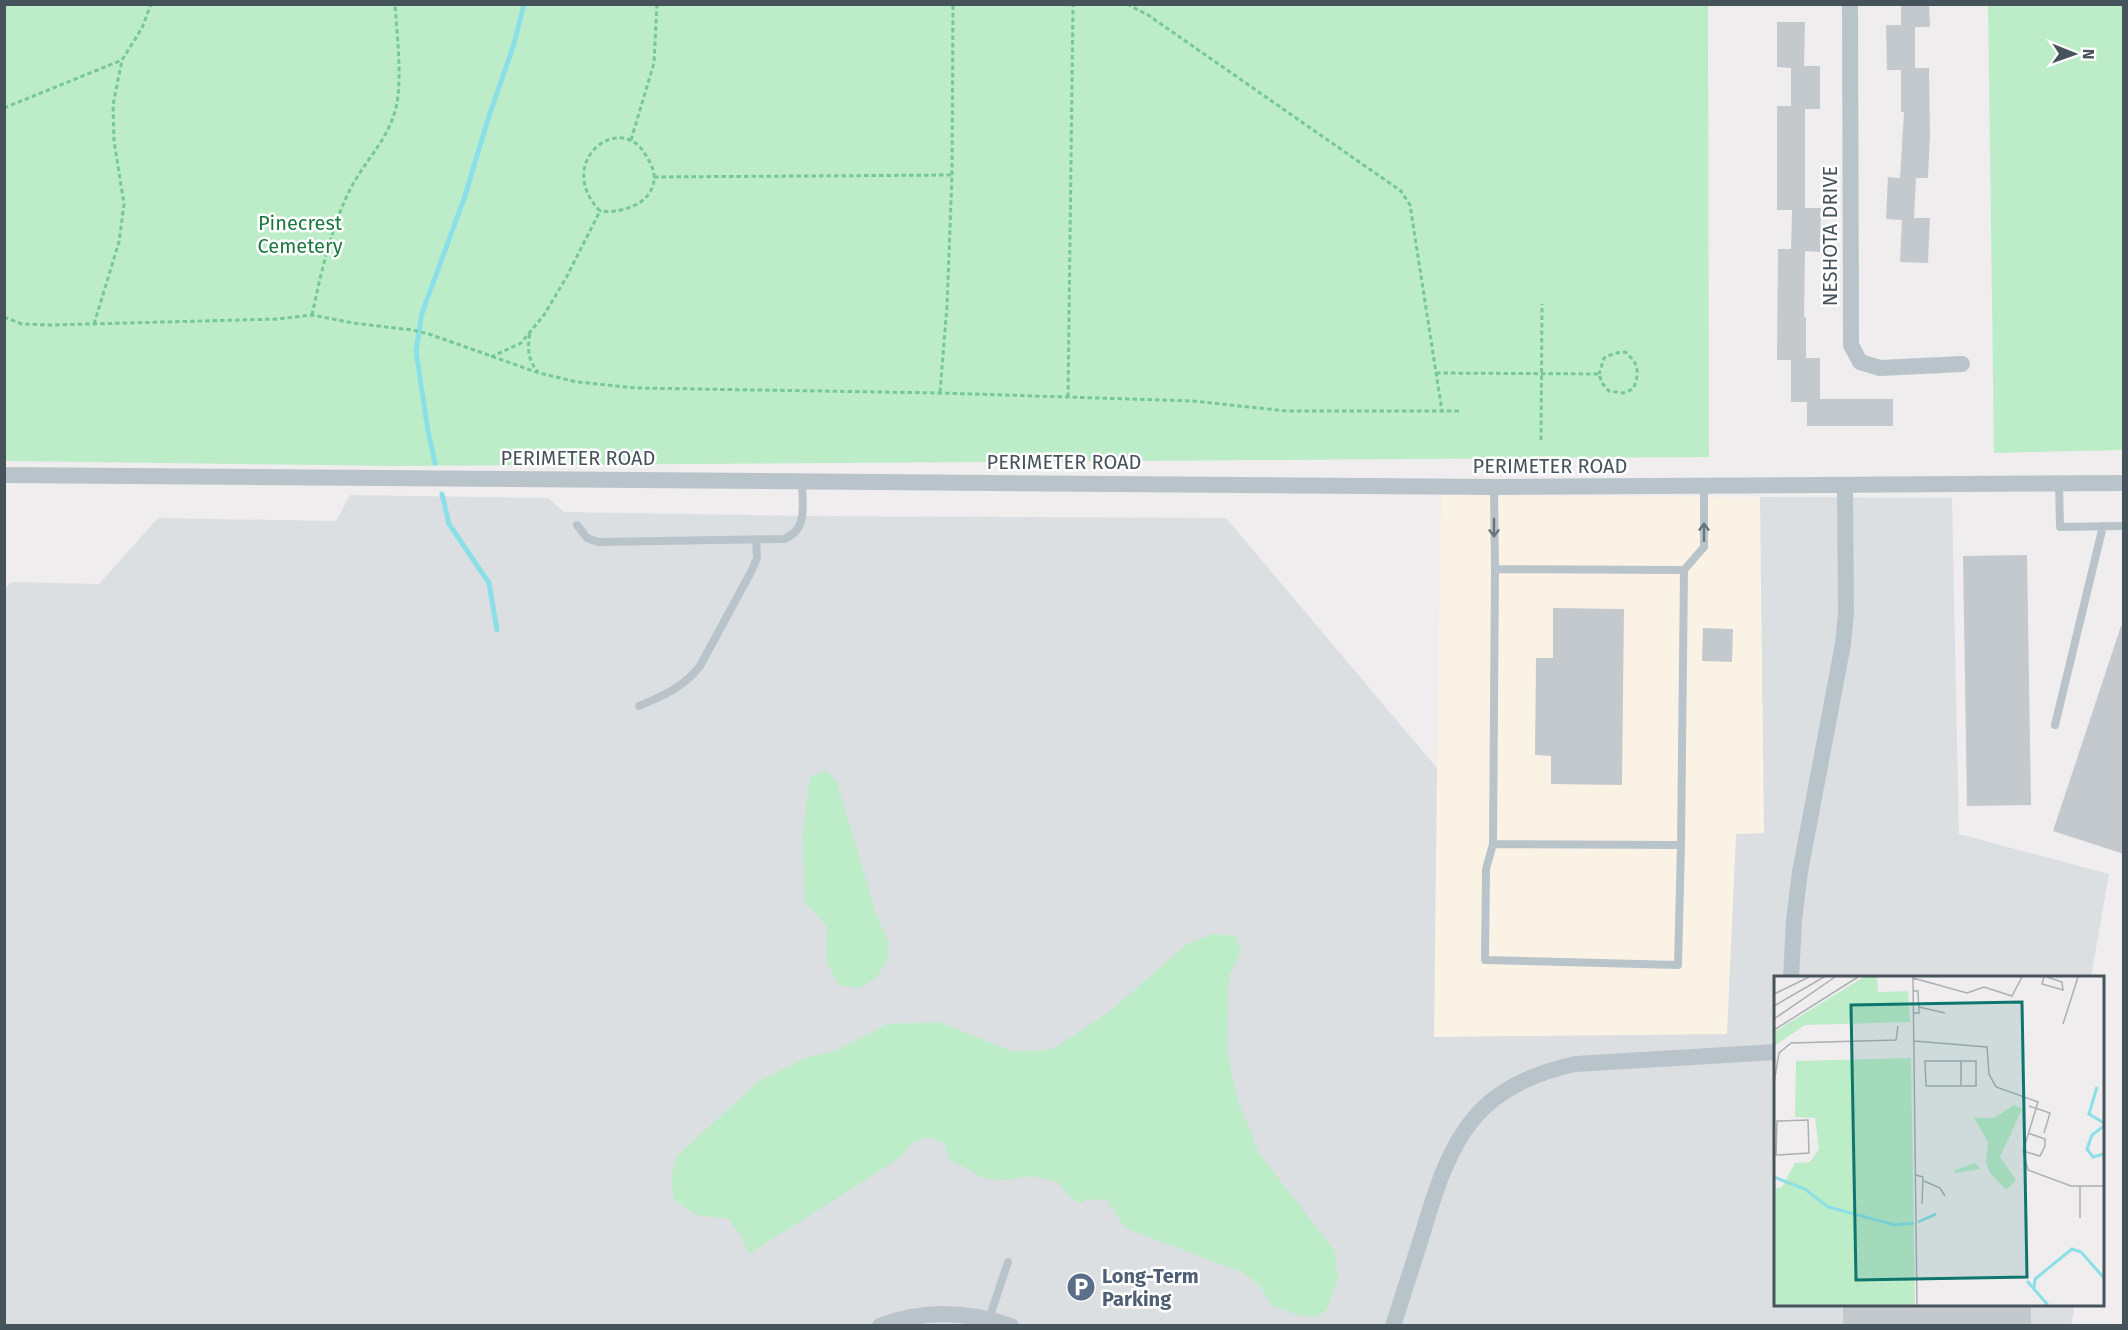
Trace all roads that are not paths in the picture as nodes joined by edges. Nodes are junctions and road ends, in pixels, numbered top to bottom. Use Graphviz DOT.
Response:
graph roads {
  1 [pos="1850,4"];
  2 [pos="1962,364"];
  3 [pos="4,475"];
  4 [pos="802,481"];
  5 [pos="2059,483"];
  6 [pos="2124,483"];
  7 [pos="1845,486"];
  8 [pos="1494,487"];
  9 [pos="1704,487"];
  10 [pos="577,525"];
  11 [pos="2103,526"];
  12 [pos="2124,526"];
  13 [pos="756,540"];
  14 [pos="1494,569"];
  15 [pos="1684,570"];
  16 [pos="639,706"];
  17 [pos="2055,725"];
  18 [pos="1493,844"];
  19 [pos="1681,845"];
  20 [pos="1791,976"];
  21 [pos="1774,1052"];
  22 [pos="1008,1262"];
  23 [pos="980,1320"];
  24 [pos="880,1326"];
  25 [pos="1011,1326"];
  26 [pos="1393,1326"];
  1 -- 2 [label="street, NESHOTA DRIVE"];
  3 -- 4 [label="street, PERIMETER ROAD"];
  4 -- 8 [label="street, PERIMETER ROAD"];
  4 -- 13 [label="lane"];
  5 -- 6 [label="street, PERIMETER ROAD"];
  5 -- 7 [label="street, PERIMETER ROAD"];
  5 -- 11 [label="lane"];
  7 -- 9 [label="street, PERIMETER ROAD"];
  7 -- 20 [label="street"];
  8 -- 9 [label="street, PERIMETER ROAD"];
  8 -- 14 [label="lane, one-way"];
  15 -- 9 [label="lane, one-way"];
  10 -- 13 [label="lane"];
  11 -- 12 [label="lane"];
  11 -- 17 [label="lane"];
  13 -- 16 [label="lane"];
  14 -- 15 [label="lane"];
  14 -- 18 [label="lane"];
  15 -- 19 [label="lane"];
  18 -- 19 [label="lane"];
  18 -- 19 [label="lane"];
  21 -- 26 [label="street"];
  22 -- 23 [label="lane"];
  23 -- 24 [label="street"];
  23 -- 25 [label="street"];
}
